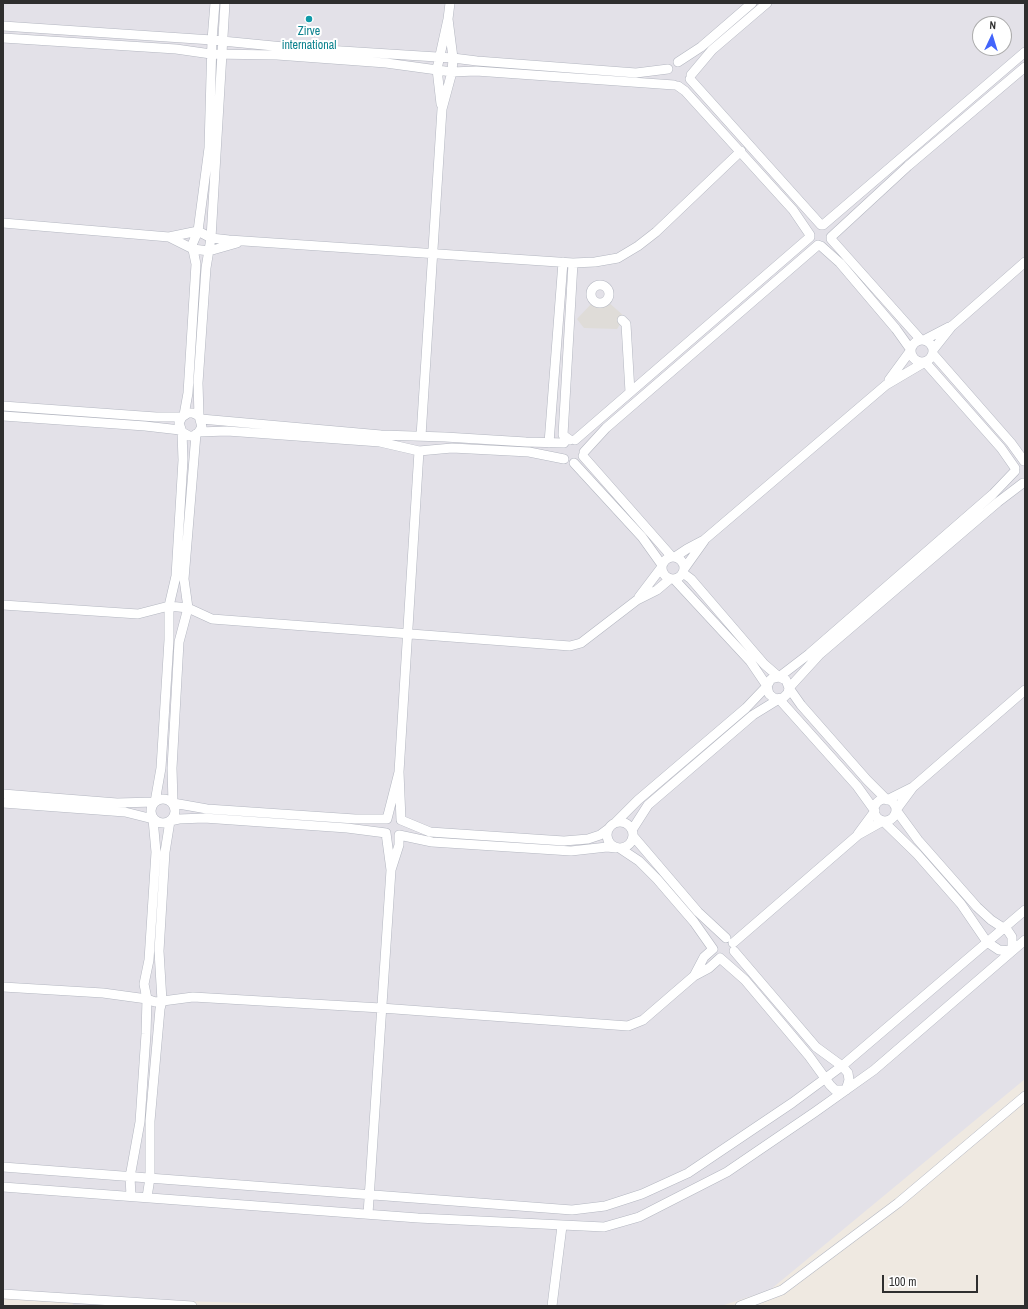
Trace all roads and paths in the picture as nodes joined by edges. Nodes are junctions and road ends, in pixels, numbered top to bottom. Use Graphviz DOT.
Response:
graph roads {
  1 [pos="215,3"];
  2 [pos="225,3"];
  3 [pos="450,3"];
  4 [pos="752,3"];
  5 [pos="767,3"];
  6 [pos="448,19"];
  7 [pos="3,26"];
  8 [pos="3,38"];
  9 [pos="212,40"];
  10 [pos="224,41"];
  11 [pos="1025,52"];
  12 [pos="211,54"];
  13 [pos="222,54"];
  14 [pos="440,57"];
  15 [pos="453,58"];
  16 [pos="678,62"];
  17 [pos="1025,67"];
  18 [pos="437,69"];
  19 [pos="668,69"];
  20 [pos="452,72"];
  21 [pos="690,77"];
  22 [pos="676,85"];
  23 [pos="442,109"];
  24 [pos="741,151"];
  25 [pos="905,163"];
  26 [pos="3,223"];
  27 [pos="822,225"];
  28 [pos="198,231"];
  29 [pos="810,236"];
  30 [pos="169,237"];
  31 [pos="211,238"];
  32 [pos="831,238"];
  33 [pos="244,241"];
  34 [pos="820,246"];
  35 [pos="193,249"];
  36 [pos="209,251"];
  37 [pos="433,253"];
  38 [pos="563,262"];
  39 [pos="573,262"];
  40 [pos="1025,262"];
  41 [pos="746,294"];
  42 [pos="752,301"];
  43 [pos="622,320"];
  44 [pos="192,322"];
  45 [pos="202,323"];
  46 [pos="952,326"];
  47 [pos="923,340"];
  48 [pos="910,350"];
  49 [pos="933,352"];
  50 [pos="924,362"];
  51 [pos="886,385"];
  52 [pos="630,392"];
  53 [pos="3,406"];
  54 [pos="102,413"];
  55 [pos="3,416"];
  56 [pos="183,416"];
  57 [pos="200,418"];
  58 [pos="102,423"];
  59 [pos="181,431"];
  60 [pos="198,433"];
  61 [pos="333,435"];
  62 [pos="421,436"];
  63 [pos="570,441"];
  64 [pos="549,443"];
  65 [pos="419,451"];
  66 [pos="584,454"];
  67 [pos="564,460"];
  68 [pos="1024,461"];
  69 [pos="574,463"];
  70 [pos="1015,470"];
  71 [pos="1024,484"];
  72 [pos="981,511"];
  73 [pos="704,540"];
  74 [pos="673,557"];
  75 [pos="662,567"];
  76 [pos="683,571"];
  77 [pos="672,579"];
  78 [pos="637,600"];
  79 [pos="3,605"];
  80 [pos="169,606"];
  81 [pos="188,608"];
  82 [pos="407,634"];
  83 [pos="824,646"];
  84 [pos="779,677"];
  85 [pos="767,686"];
  86 [pos="789,688"];
  87 [pos="1025,690"];
  88 [pos="779,699"];
  89 [pos="399,772"];
  90 [pos="913,786"];
  91 [pos="3,794"];
  92 [pos="14,799"];
  93 [pos="887,800"];
  94 [pos="155,802"];
  95 [pos="3,803"];
  96 [pos="173,803"];
  97 [pos="896,810"];
  98 [pos="875,811"];
  99 [pos="153,819"];
  100 [pos="387,819"];
  101 [pos="401,820"];
  102 [pos="170,821"];
  103 [pos="883,821"];
  104 [pos="616,822"];
  105 [pos="608,828"];
  106 [pos="386,833"];
  107 [pos="633,833"];
  108 [pos="400,835"];
  109 [pos="858,835"];
  110 [pos="619,848"];
  111 [pos="391,870"];
  112 [pos="665,872"];
  113 [pos="657,879"];
  114 [pos="1025,910"];
  115 [pos="1004,928"];
  116 [pos="1025,940"];
  117 [pos="987,942"];
  118 [pos="731,944"];
  119 [pos="713,949"];
  120 [pos="1012,951"];
  121 [pos="720,958"];
  122 [pos="694,976"];
  123 [pos="3,987"];
  124 [pos="147,999"];
  125 [pos="162,1001"];
  126 [pos="381,1008"];
  127 [pos="842,1066"];
  128 [pos="825,1079"];
  129 [pos="846,1090"];
  130 [pos="1025,1096"];
  131 [pos="3,1167"];
  132 [pos="130,1177"];
  133 [pos="150,1178"];
  134 [pos="3,1187"];
  135 [pos="369,1195"];
  136 [pos="130,1196"];
  137 [pos="147,1197"];
  138 [pos="368,1214"];
  139 [pos="562,1226"];
  140 [pos="3,1294"];
  141 [pos="70,1302"];
  142 [pos="192,1306"];
  143 [pos="552,1306"];
  144 [pos="740,1306"];
  1 -- 9 [label="street"];
  2 -- 10 [label="street"];
  3 -- 6 [label="street"];
  4 -- 16 [label="street"];
  5 -- 21 [label="street"];
  6 -- 14 [label="street"];
  6 -- 15 [label="street"];
  7 -- 9 [label="street"];
  8 -- 12 [label="street"];
  9 -- 10 [label="street"];
  9 -- 12 [label="street"];
  10 -- 13 [label="street"];
  10 -- 14 [label="street"];
  11 -- 25 [label="street"];
  12 -- 13 [label="street"];
  12 -- 28 [label="street"];
  13 -- 18 [label="street"];
  13 -- 31 [label="street"];
  14 -- 15 [label="street"];
  14 -- 18 [label="street"];
  15 -- 19 [label="street"];
  15 -- 20 [label="street"];
  16 -- 19 [label="street"];
  16 -- 21 [label="street"];
  17 -- 25 [label="street"];
  18 -- 20 [label="street"];
  18 -- 23 [label="street"];
  19 -- 22 [label="street"];
  20 -- 22 [label="street"];
  20 -- 23 [label="street"];
  21 -- 22 [label="street"];
  21 -- 27 [label="street"];
  22 -- 24 [label="street"];
  23 -- 37 [label="street"];
  24 -- 29 [label="street"];
  24 -- 39 [label="street"];
  25 -- 27 [label="street"];
  25 -- 32 [label="street"];
  26 -- 30 [label="street"];
  27 -- 29 [label="street"];
  27 -- 32 [label="street"];
  28 -- 30 [label="street"];
  28 -- 31 [label="street"];
  28 -- 35 [label="street"];
  29 -- 34 [label="street"];
  29 -- 41 [label="street"];
  30 -- 35 [label="street"];
  31 -- 33 [label="street"];
  31 -- 36 [label="street"];
  32 -- 34 [label="street"];
  32 -- 47 [label="street"];
  33 -- 36 [label="street"];
  33 -- 37 [label="street"];
  34 -- 42 [label="street"];
  34 -- 48 [label="street"];
  35 -- 36 [label="street"];
  35 -- 44 [label="street"];
  36 -- 45 [label="street"];
  37 -- 38 [label="street"];
  37 -- 62 [label="street"];
  38 -- 39 [label="street"];
  38 -- 64 [label="street"];
  39 -- 63 [label="street"];
  40 -- 46 [label="street"];
  41 -- 42 [label="street"];
  41 -- 52 [label="street"];
  42 -- 66 [label="street"];
  43 -- 52 [label="street"];
  44 -- 45 [label="street"];
  44 -- 56 [label="street"];
  45 -- 57 [label="street"];
  46 -- 47 [label="street"];
  46 -- 49 [label="street"];
  47 -- 48 [label="street"];
  47 -- 49 [label="street"];
  48 -- 50 [label="street"];
  48 -- 51 [label="street"];
  49 -- 50 [label="street"];
  49 -- 68 [label="street"];
  50 -- 51 [label="street"];
  50 -- 70 [label="street"];
  51 -- 73 [label="street"];
  52 -- 63 [label="street"];
  53 -- 54 [label="street"];
  54 -- 56 [label="street"];
  54 -- 58 [label="street"];
  55 -- 58 [label="street"];
  56 -- 57 [label="street"];
  56 -- 59 [label="street"];
  57 -- 60 [label="street"];
  57 -- 61 [label="street"];
  58 -- 59 [label="street"];
  59 -- 60 [label="street"];
  59 -- 80 [label="street"];
  60 -- 61 [label="street"];
  60 -- 81 [label="street"];
  61 -- 62 [label="street"];
  61 -- 65 [label="street"];
  62 -- 64 [label="street"];
  63 -- 64 [label="street"];
  63 -- 66 [label="street"];
  63 -- 67 [label="street"];
  65 -- 67 [label="street"];
  65 -- 82 [label="street"];
  66 -- 69 [label="street"];
  66 -- 74 [label="street"];
  67 -- 69 [label="street"];
  68 -- 70 [label="street"];
  69 -- 75 [label="street"];
  70 -- 71 [label="street"];
  70 -- 72 [label="street"];
  71 -- 72 [label="street"];
  72 -- 83 [label="street"];
  73 -- 74 [label="street"];
  73 -- 76 [label="street"];
  74 -- 75 [label="street"];
  74 -- 76 [label="street"];
  75 -- 77 [label="street"];
  75 -- 78 [label="street"];
  76 -- 77 [label="street"];
  76 -- 84 [label="street"];
  77 -- 78 [label="street"];
  77 -- 85 [label="street"];
  78 -- 82 [label="street"];
  79 -- 80 [label="street"];
  80 -- 81 [label="street"];
  80 -- 94 [label="street"];
  81 -- 82 [label="street"];
  81 -- 96 [label="street"];
  82 -- 89 [label="street"];
  83 -- 84 [label="street"];
  83 -- 86 [label="street"];
  84 -- 85 [label="street"];
  84 -- 86 [label="street"];
  85 -- 88 [label="street"];
  85 -- 104 [label="street"];
  86 -- 88 [label="street"];
  86 -- 93 [label="street"];
  87 -- 90 [label="street"];
  88 -- 98 [label="street"];
  88 -- 107 [label="street"];
  89 -- 100 [label="street"];
  89 -- 101 [label="street"];
  90 -- 93 [label="street"];
  90 -- 97 [label="street"];
  91 -- 92 [label="street"];
  92 -- 94 [label="street"];
  92 -- 95 [label="street"];
  92 -- 99 [label="street"];
  93 -- 97 [label="street"];
  93 -- 98 [label="street"];
  94 -- 96 [label="street"];
  94 -- 99 [label="street"];
  96 -- 100 [label="street"];
  96 -- 102 [label="street"];
  97 -- 103 [label="street"];
  97 -- 115 [label="street"];
  98 -- 103 [label="street"];
  98 -- 109 [label="street"];
  99 -- 102 [label="street"];
  99 -- 124 [label="street"];
  100 -- 101 [label="street"];
  100 -- 106 [label="street"];
  101 -- 105 [label="street"];
  101 -- 108 [label="street"];
  102 -- 106 [label="street"];
  102 -- 125 [label="street"];
  103 -- 109 [label="street"];
  103 -- 117 [label="street"];
  104 -- 105 [label="street"];
  104 -- 107 [label="street"];
  105 -- 110 [label="street"];
  106 -- 108 [label="street"];
  106 -- 111 [label="street"];
  107 -- 110 [label="street"];
  107 -- 112 [label="street"];
  108 -- 110 [label="street"];
  108 -- 111 [label="street"];
  109 -- 118 [label="street"];
  110 -- 113 [label="street"];
  111 -- 126 [label="street"];
  112 -- 113 [label="street"];
  112 -- 118 [label="street"];
  113 -- 119 [label="street"];
  114 -- 115 [label="street"];
  115 -- 117 [label="street"];
  115 -- 120 [label="street"];
  116 -- 120 [label="street"];
  117 -- 120 [label="street"];
  117 -- 127 [label="street"];
  118 -- 119 [label="street"];
  118 -- 121 [label="street"];
  118 -- 127 [label="street"];
  119 -- 121 [label="street"];
  119 -- 122 [label="street"];
  120 -- 129 [label="street"];
  121 -- 122 [label="street"];
  121 -- 128 [label="street"];
  122 -- 126 [label="street"];
  123 -- 124 [label="street"];
  124 -- 125 [label="street"];
  124 -- 132 [label="street"];
  125 -- 126 [label="street"];
  125 -- 133 [label="street"];
  126 -- 135 [label="street"];
  127 -- 128 [label="street"];
  127 -- 129 [label="street"];
  128 -- 129 [label="street"];
  128 -- 135 [label="street"];
  129 -- 139 [label="street"];
  130 -- 144 [label="street"];
  131 -- 132 [label="street"];
  132 -- 133 [label="street"];
  132 -- 136 [label="street"];
  133 -- 135 [label="street"];
  133 -- 137 [label="street"];
  134 -- 136 [label="street"];
  135 -- 138 [label="street"];
  136 -- 137 [label="street"];
  137 -- 138 [label="street"];
  138 -- 139 [label="street"];
  139 -- 143 [label="street"];
  140 -- 141 [label="street"];
  141 -- 142 [label="street"];
}
